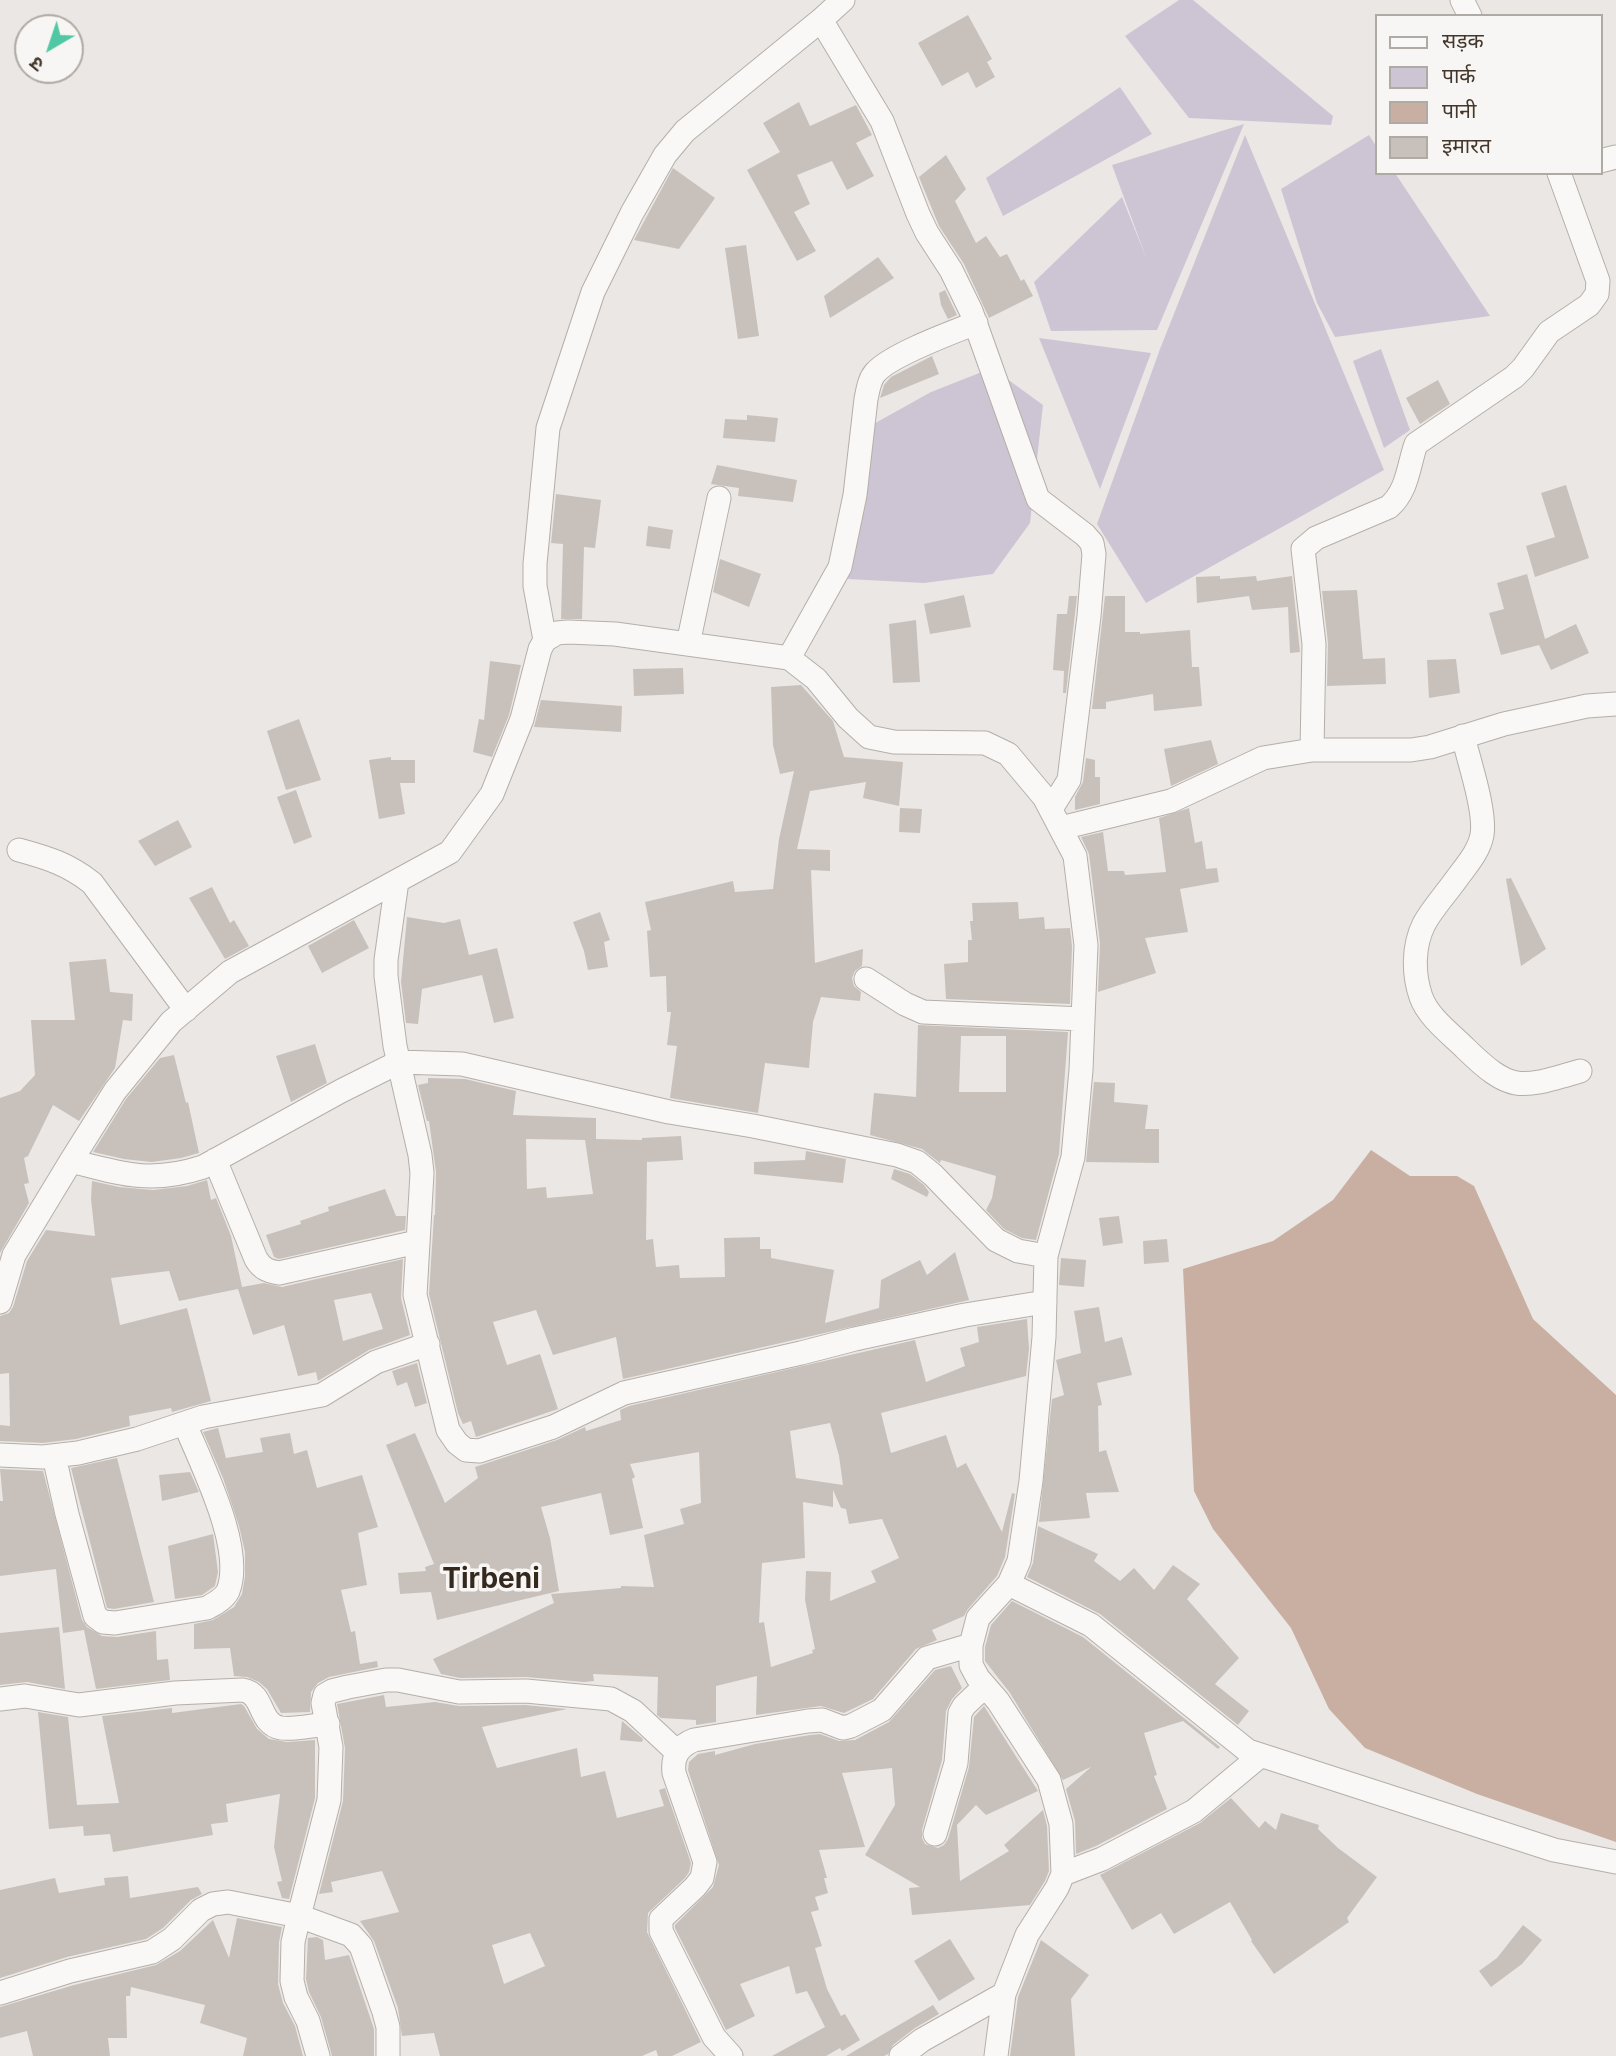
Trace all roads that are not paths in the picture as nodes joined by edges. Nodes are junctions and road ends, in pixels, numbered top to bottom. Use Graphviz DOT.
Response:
graph roads {
  1 [pos="843,0"];
  2 [pos="821,20"];
  3 [pos="1560,175"];
  4 [pos="976,323"];
  5 [pos="719,498"];
  6 [pos="545,640"];
  7 [pos="688,644"];
  8 [pos="789,658"];
  9 [pos="1616,704"];
  10 [pos="1463,736"];
  11 [pos="1312,750"];
  12 [pos="1056,819"];
  13 [pos="19,850"];
  14 [pos="397,881"];
  15 [pos="866,979"];
  16 [pos="186,1010"];
  17 [pos="1083,1019"];
  18 [pos="399,1062"];
  19 [pos="1580,1071"];
  20 [pos="215,1160"];
  21 [pos="71,1161"];
  22 [pos="418,1242"];
  23 [pos="1046,1256"];
  24 [pos="0,1302"];
  25 [pos="1045,1302"];
  26 [pos="428,1344"];
  27 [pos="185,1424"];
  28 [pos="0,1455"];
  29 [pos="54,1456"];
  30 [pos="1009,1584"];
  31 [pos="971,1644"];
  32 [pos="985,1686"];
  33 [pos="0,1699"];
  34 [pos="328,1724"];
  35 [pos="677,1752"];
  36 [pos="1260,1756"];
  37 [pos="935,1834"];
  38 [pos="1616,1862"];
  39 [pos="1063,1874"];
  40 [pos="299,1916"];
  41 [pos="0,1993"];
  42 [pos="1004,1994"];
  43 [pos="318,2056"];
  44 [pos="388,2056"];
  45 [pos="731,2056"];
  46 [pos="901,2056"];
  47 [pos="996,2056"];
  1 -- 2 [label="street"];
  2 -- 4 [label="street"];
  2 -- 6 [label="street"];
  3 -- 11 [label="street"];
  4 -- 8 [label="street"];
  4 -- 12 [label="street"];
  5 -- 7 [label="street"];
  6 -- 7 [label="street"];
  6 -- 14 [label="street"];
  7 -- 8 [label="street"];
  8 -- 12 [label="street"];
  9 -- 10 [label="street"];
  10 -- 11 [label="street"];
  10 -- 19 [label="street"];
  11 -- 12 [label="street"];
  12 -- 17 [label="street"];
  13 -- 16 [label="street"];
  14 -- 16 [label="street"];
  14 -- 18 [label="street"];
  15 -- 17 [label="street"];
  16 -- 21 [label="street"];
  17 -- 23 [label="street"];
  18 -- 20 [label="street"];
  18 -- 22 [label="street"];
  18 -- 23 [label="street"];
  20 -- 21 [label="street"];
  20 -- 22 [label="street"];
  21 -- 24 [label="street"];
  22 -- 26 [label="street"];
  23 -- 25 [label="street"];
  25 -- 26 [label="street"];
  25 -- 30 [label="street"];
  26 -- 27 [label="street"];
  27 -- 29 [label="street"];
  27 -- 29 [label="street"];
  28 -- 29 [label="street"];
  30 -- 31 [label="street"];
  30 -- 36 [label="street"];
  31 -- 32 [label="street"];
  31 -- 35 [label="street"];
  32 -- 37 [label="street"];
  32 -- 39 [label="street"];
  33 -- 34 [label="street"];
  34 -- 35 [label="street"];
  34 -- 40 [label="street"];
  35 -- 45 [label="street"];
  36 -- 38 [label="street"];
  36 -- 39 [label="street"];
  39 -- 42 [label="street"];
  40 -- 41 [label="street"];
  40 -- 43 [label="street"];
  40 -- 44 [label="street"];
  42 -- 46 [label="street"];
  42 -- 47 [label="street"];
}
